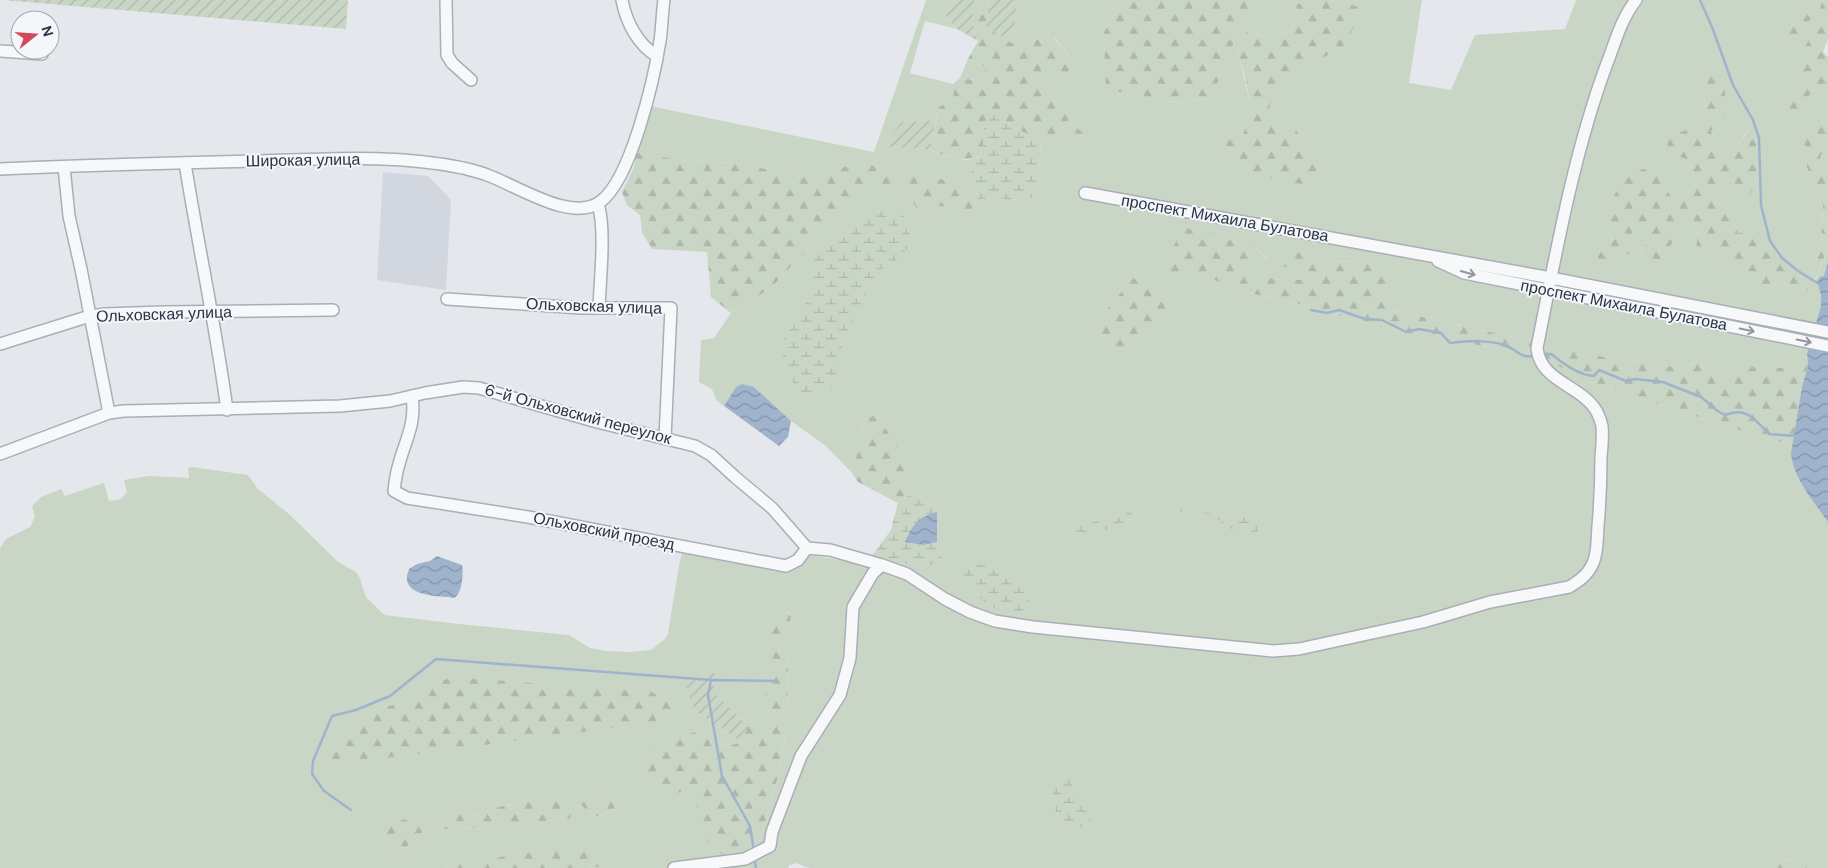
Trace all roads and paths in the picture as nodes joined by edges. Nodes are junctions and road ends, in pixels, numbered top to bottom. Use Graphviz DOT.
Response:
graph roads {
  1 [pos="446,0"];
  2 [pos="622,0"];
  3 [pos="664,0"];
  4 [pos="1636,0"];
  5 [pos="657,56"];
  6 [pos="471,80"];
  7 [pos="185,163"];
  8 [pos="64,166"];
  9 [pos="0,169"];
  10 [pos="1085,193"];
  11 [pos="598,204"];
  12 [pos="1423,254"];
  13 [pos="1551,278"];
  14 [pos="1548,291"];
  15 [pos="447,299"];
  16 [pos="599,308"];
  17 [pos="333,310"];
  18 [pos="211,312"];
  19 [pos="90,316"];
  20 [pos="1828,332"];
  21 [pos="0,344"];
  22 [pos="1828,346"];
  23 [pos="412,396"];
  24 [pos="227,410"];
  25 [pos="109,413"];
  26 [pos="665,438"];
  27 [pos="0,454"];
  28 [pos="807,548"];
  29 [pos="882,565"];
  30 [pos="674,868"];
  1 -- 6 [label="street"];
  2 -- 5 [label="street"];
  3 -- 5 [label="street"];
  4 -- 13 [label="street"];
  5 -- 11 [label="street"];
  7 -- 8 [label="street, Широкая улица"];
  7 -- 11 [label="street, Широкая улица"];
  7 -- 18 [label="street"];
  8 -- 9 [label="street, Широкая улица"];
  8 -- 19 [label="street"];
  10 -- 12 [label="street, проспект Михаила Булатова"];
  11 -- 16 [label="street"];
  12 -- 13 [label="street, проспект Михаила Булатова"];
  12 -- 14 [label="street, проспект Михаила Булатова, one-way"];
  13 -- 14 [label="street"];
  13 -- 20 [label="street, проспект Михаила Булатова"];
  14 -- 22 [label="street, проспект Михаила Булатова, one-way"];
  14 -- 29 [label="street"];
  15 -- 16 [label="street, Ольховская улица"];
  16 -- 26 [label="street, Ольховская улица"];
  17 -- 18 [label="street, Ольховская улица"];
  18 -- 19 [label="street, Ольховская улица"];
  18 -- 24 [label="street"];
  19 -- 21 [label="street, Ольховская улица"];
  19 -- 25 [label="street"];
  23 -- 24 [label="street, 6-й Ольховский переулок"];
  23 -- 26 [label="street, 6-й Ольховский переулок"];
  23 -- 28 [label="street, Ольховский проезд"];
  24 -- 25 [label="street, 6-й Ольховский переулок"];
  25 -- 27 [label="street, 6-й Ольховский переулок"];
  26 -- 28 [label="street, 6-й Ольховский переулок"];
  28 -- 29 [label="street"];
  29 -- 30 [label="street"];
}
